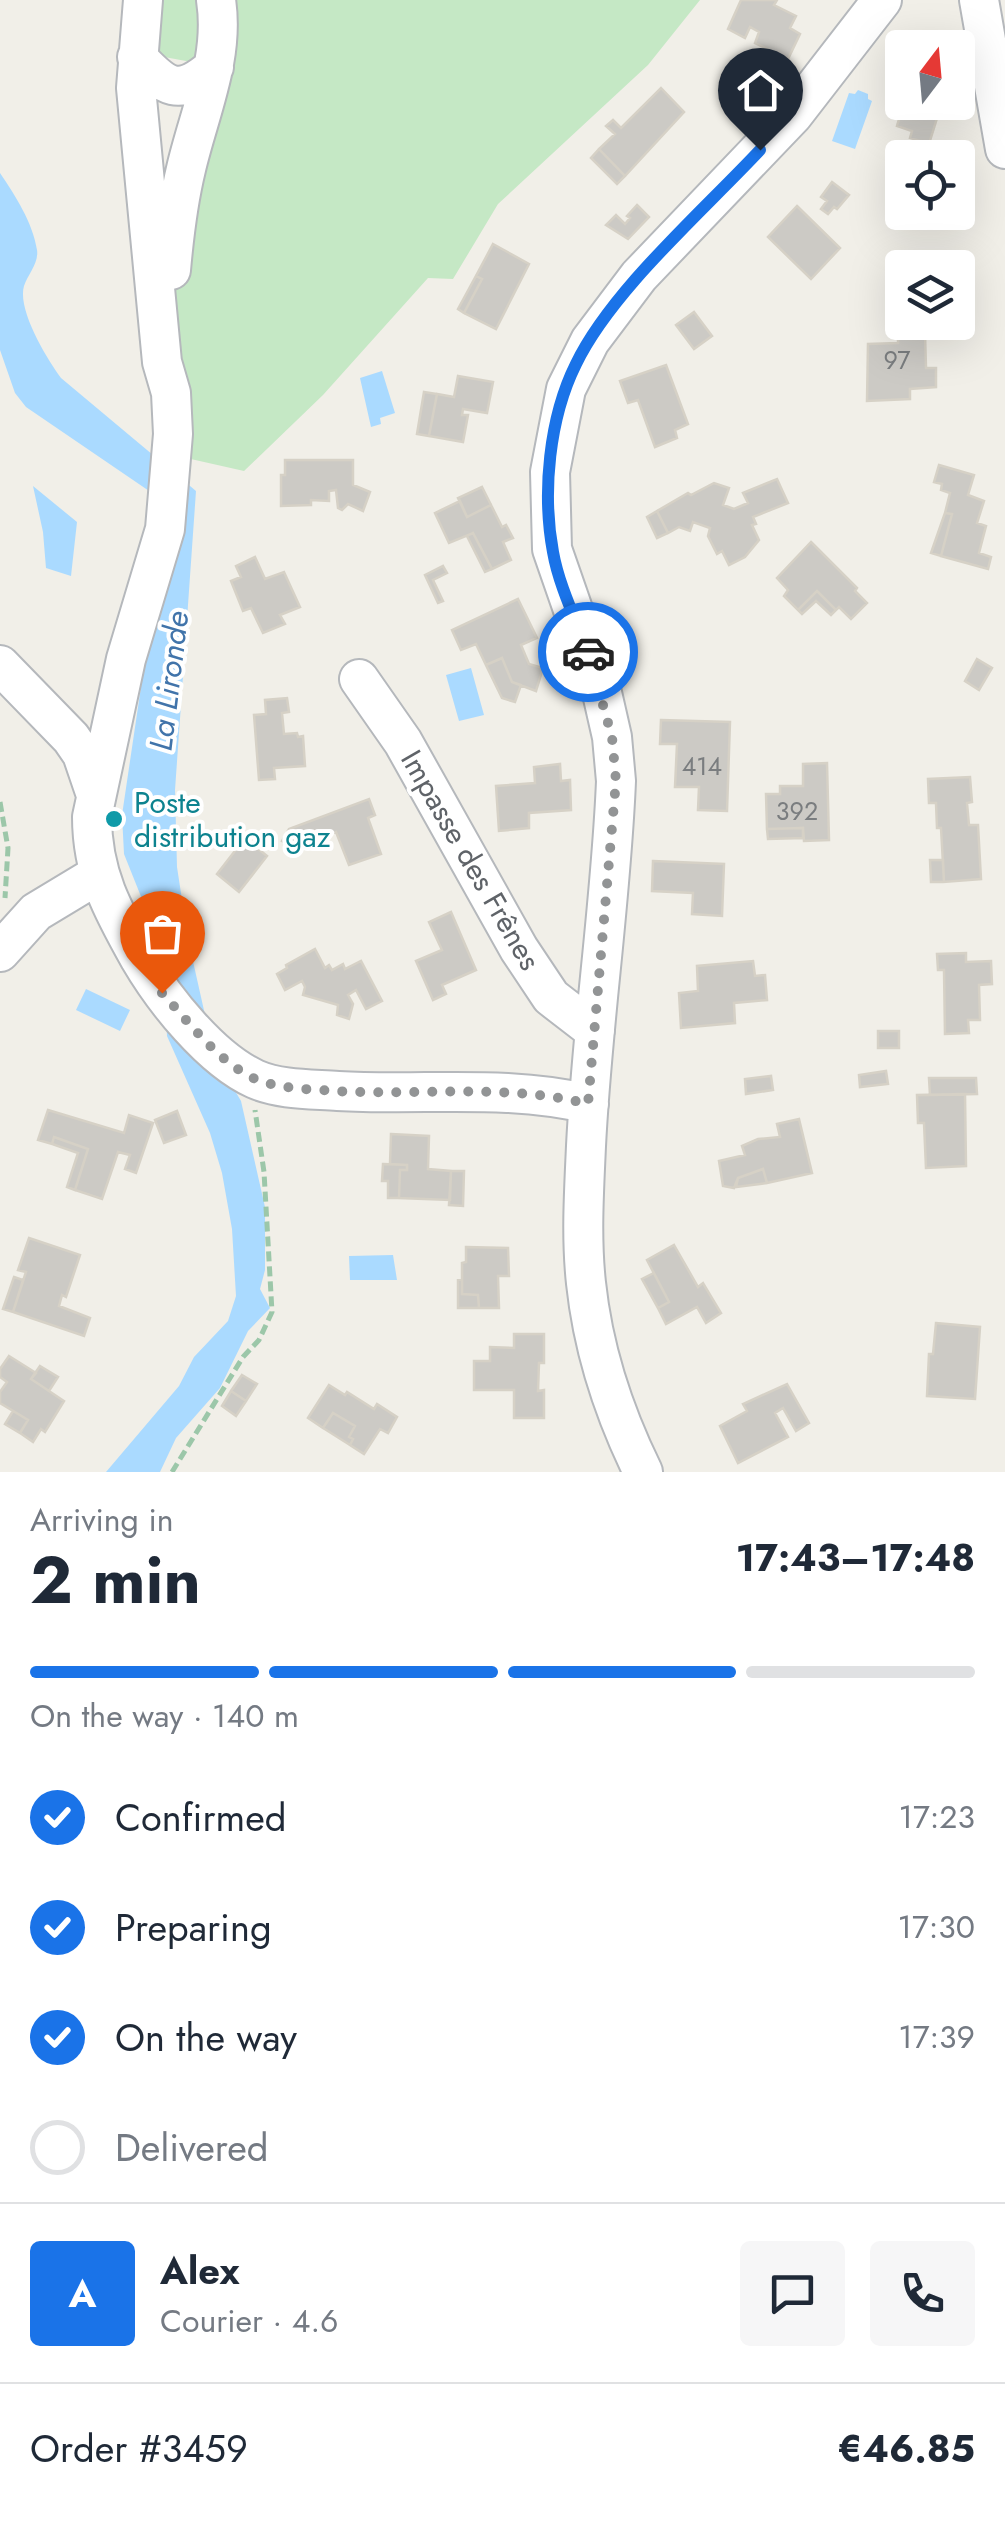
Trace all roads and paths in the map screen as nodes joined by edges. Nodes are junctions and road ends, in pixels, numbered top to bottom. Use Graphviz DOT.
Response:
graph roads {
  1 [pos="143,0"];
  2 [pos="216,0"];
  3 [pos="882,0"];
  4 [pos="979,0"];
  5 [pos="137,57"];
  6 [pos="214,66"];
  7 [pos="1005,149"];
  8 [pos="162,362"];
  9 [pos="0,665"];
  10 [pos="359,679"];
  11 [pos="96,797"];
  12 [pos="0,802"];
  13 [pos="99,874"];
  14 [pos="4,906"];
  15 [pos="0,952"];
  16 [pos="594,1031"];
  17 [pos="270,1084"];
  18 [pos="588,1104"];
  19 [pos="172,1472"];
  20 [pos="643,1472"];
  1 -- 5 [label="street"];
  2 -- 6 [label="street"];
  3 -- 16 [label="street"];
  4 -- 7 [label="street"];
  5 -- 6 [label="street"];
  5 -- 8 [label="street"];
  6 -- 8 [label="street"];
  8 -- 11 [label="street"];
  9 -- 11 [label="street"];
  10 -- 16 [label="street, Impasse des Frênes"];
  11 -- 13 [label="street"];
  12 -- 14 [label="path"];
  13 -- 15 [label="street"];
  13 -- 17 [label="street"];
  16 -- 18 [label="street"];
  17 -- 18 [label="street"];
  17 -- 19 [label="path"];
  18 -- 20 [label="street"];
}
